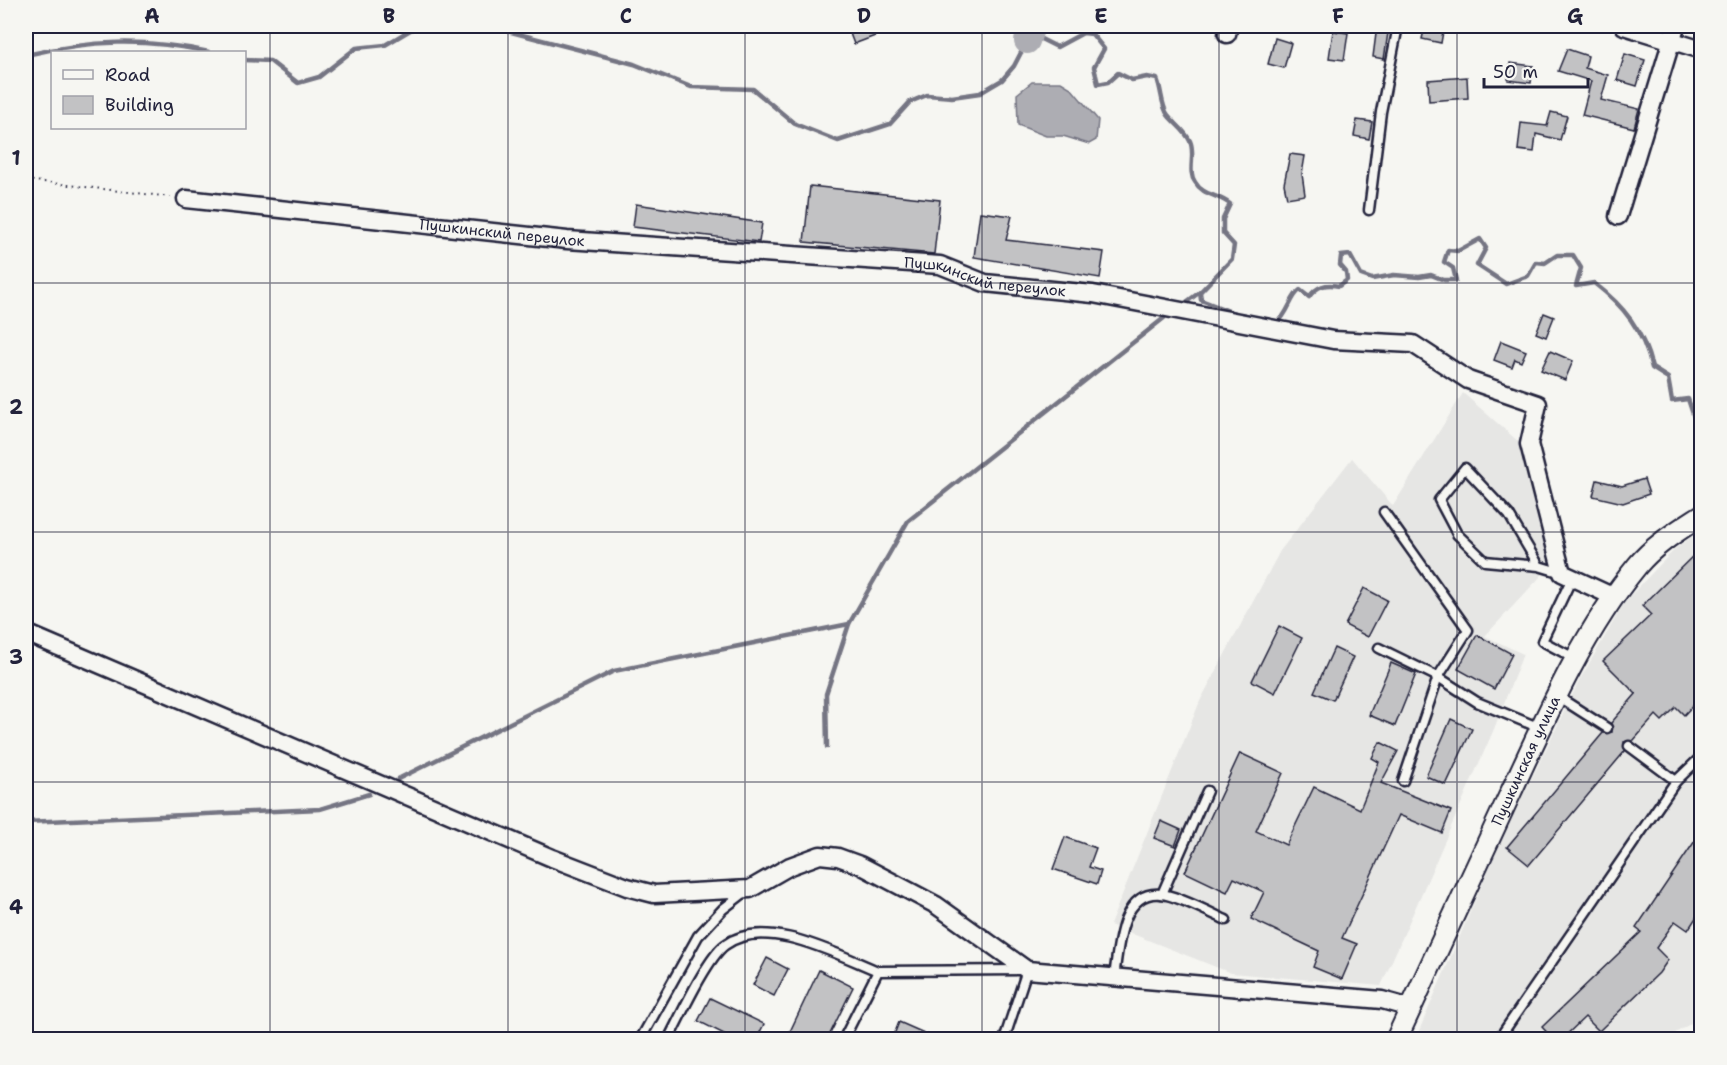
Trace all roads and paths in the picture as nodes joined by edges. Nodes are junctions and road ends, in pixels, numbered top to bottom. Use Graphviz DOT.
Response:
graph roads {
  1 [pos="1398,26"];
  2 [pos="1624,26"];
  3 [pos="1674,33"];
  4 [pos="1701,50"];
  5 [pos="26,180"];
  6 [pos="186,199"];
  7 [pos="1369,210"];
  8 [pos="1618,216"];
  9 [pos="1384,512"];
  10 [pos="1701,515"];
  11 [pos="1539,566"];
  12 [pos="1567,576"];
  13 [pos="1614,597"];
  14 [pos="26,633"];
  15 [pos="1379,648"];
  16 [pos="1576,659"];
  17 [pos="1438,677"];
  18 [pos="1557,696"];
  19 [pos="1540,728"];
  20 [pos="1607,728"];
  21 [pos="1629,746"];
  22 [pos="1701,756"];
  23 [pos="1404,781"];
  24 [pos="1676,781"];
  25 [pos="1207,791"];
  26 [pos="750,889"];
  27 [pos="1162,894"];
  28 [pos="1226,920"];
  29 [pos="1027,970"];
  30 [pos="878,971"];
  31 [pos="1114,978"];
  32 [pos="1411,1008"];
  33 [pos="640,1040"];
  34 [pos="668,1040"];
  35 [pos="843,1040"];
  36 [pos="1004,1040"];
  37 [pos="1396,1040"];
  38 [pos="1498,1040"];
  1 -- 7 [label="lane"];
  2 -- 3 [label="street"];
  3 -- 4 [label="street"];
  3 -- 8 [label="street"];
  5 -- 6 [label="path"];
  6 -- 12 [label="street, Пушкинский переулок"];
  9 -- 17 [label="lane"];
  10 -- 13 [label="street, Пушкинская улица"];
  11 -- 11 [label="lane"];
  11 -- 12 [label="lane"];
  12 -- 13 [label="street"];
  12 -- 16 [label="lane"];
  13 -- 16 [label="street, Пушкинская улица"];
  14 -- 26 [label="street"];
  15 -- 17 [label="lane"];
  16 -- 18 [label="street, Пушкинская улица"];
  17 -- 19 [label="lane"];
  17 -- 23 [label="lane"];
  18 -- 19 [label="street, Пушкинская улица"];
  18 -- 20 [label="lane"];
  19 -- 32 [label="street, Пушкинская улица"];
  21 -- 24 [label="lane"];
  22 -- 24 [label="lane"];
  24 -- 38 [label="lane"];
  25 -- 27 [label="lane"];
  26 -- 29 [label="street"];
  26 -- 33 [label="lane"];
  27 -- 28 [label="lane"];
  27 -- 31 [label="lane"];
  29 -- 30 [label="lane"];
  29 -- 31 [label="street"];
  29 -- 36 [label="lane"];
  30 -- 34 [label="lane"];
  30 -- 35 [label="lane"];
  31 -- 32 [label="street"];
  32 -- 37 [label="street, Пушкинская улица"];
}
